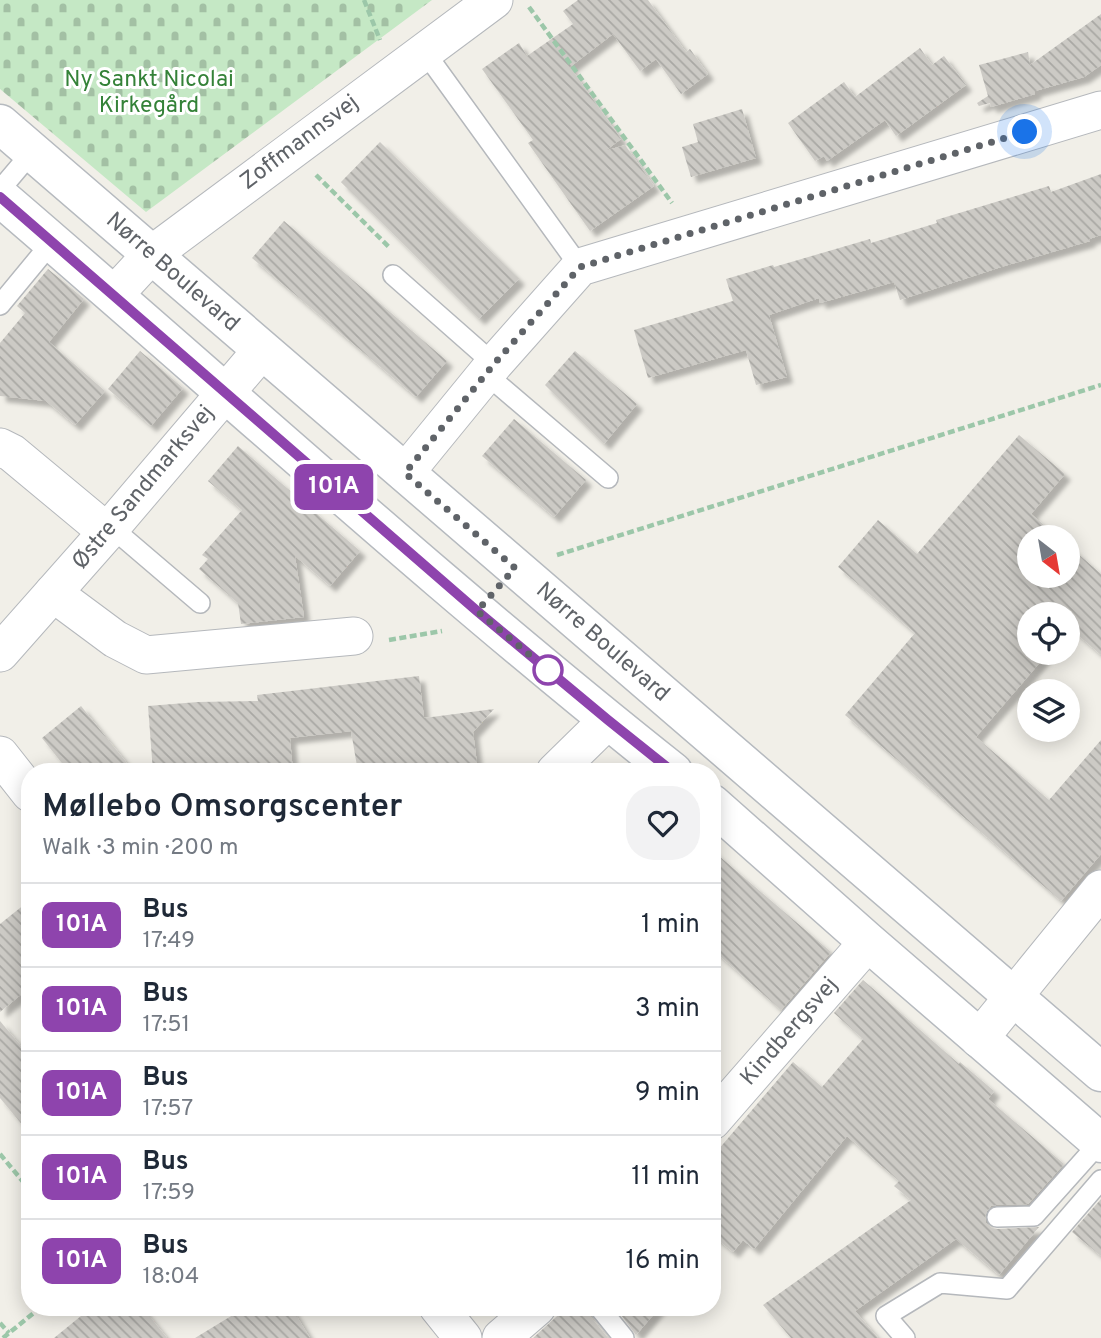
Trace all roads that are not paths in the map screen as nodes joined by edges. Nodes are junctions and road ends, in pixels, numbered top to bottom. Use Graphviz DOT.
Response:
graph roads {
  1 [pos="480,4"];
  2 [pos="424,51"];
  3 [pos="1101,110"];
  4 [pos="0,124"];
  5 [pos="32,152"];
  6 [pos="0,190"];
  7 [pos="0,197"];
  8 [pos="52,242"];
  9 [pos="151,255"];
  10 [pos="580,267"];
  11 [pos="393,275"];
  12 [pos="114,295"];
  13 [pos="0,304"];
  14 [pos="262,350"];
  15 [pos="490,369"];
  16 [pos="225,392"];
  17 [pos="0,447"];
  18 [pos="405,473"];
  19 [pos="608,478"];
  20 [pos="109,529"];
  21 [pos="53,593"];
  22 [pos="200,603"];
  23 [pos="354,636"];
  24 [pos="0,653"];
  25 [pos="608,720"];
  26 [pos="0,755"];
  27 [pos="564,763"];
  28 [pos="662,763"];
  29 [pos="21,782"];
  30 [pos="721,812"];
  31 [pos="1101,889"];
  32 [pos="868,942"];
  33 [pos="1013,997"];
  34 [pos="979,1039"];
  35 [pos="1101,1072"];
  36 [pos="721,1111"];
  37 [pos="1100,1143"];
  38 [pos="1101,1180"];
  39 [pos="997,1217"];
  40 [pos="445,1316"];
  41 [pos="527,1316"];
  42 [pos="606,1316"];
  43 [pos="463,1338"];
  44 [pos="501,1338"];
  45 [pos="624,1338"];
  46 [pos="905,1338"];
  1 -- 2 [label="street, Zoffmannsvej"];
  2 -- 9 [label="street, Zoffmannsvej"];
  2 -- 10 [label="lane"];
  3 -- 10 [label="street"];
  4 -- 5 [label="street, Nørre Boulevard"];
  5 -- 6 [label="lane"];
  5 -- 9 [label="street, Nørre Boulevard"];
  7 -- 8 [label="street"];
  8 -- 12 [label="street"];
  8 -- 13 [label="lane"];
  9 -- 12 [label="street, Zoffmannsvej"];
  9 -- 14 [label="street, Nørre Boulevard"];
  10 -- 15 [label="street"];
  11 -- 15 [label="lane"];
  12 -- 16 [label="street"];
  14 -- 16 [label="street, Østre Sandmarksvej"];
  14 -- 18 [label="street, Nørre Boulevard"];
  15 -- 18 [label="street"];
  15 -- 19 [label="lane"];
  16 -- 20 [label="street, Østre Sandmarksvej"];
  16 -- 25 [label="street"];
  17 -- 20 [label="street"];
  18 -- 33 [label="street, Nørre Boulevard"];
  20 -- 21 [label="street, Østre Sandmarksvej"];
  20 -- 22 [label="lane"];
  21 -- 23 [label="street"];
  21 -- 24 [label="street, Østre Sandmarksvej"];
  25 -- 27 [label="street"];
  25 -- 28 [label="street"];
  26 -- 29 [label="street"];
  30 -- 32 [label="street"];
  31 -- 33 [label="street"];
  32 -- 34 [label="street"];
  32 -- 36 [label="street, Kindbergsvej"];
  33 -- 34 [label="street"];
  33 -- 35 [label="street, Nørre Boulevard"];
  34 -- 37 [label="street"];
  37 -- 39 [label="lane"];
  38 -- 46 [label="lane"];
  40 -- 43 [label="street"];
  41 -- 44 [label="street"];
  42 -- 45 [label="lane"];
}
